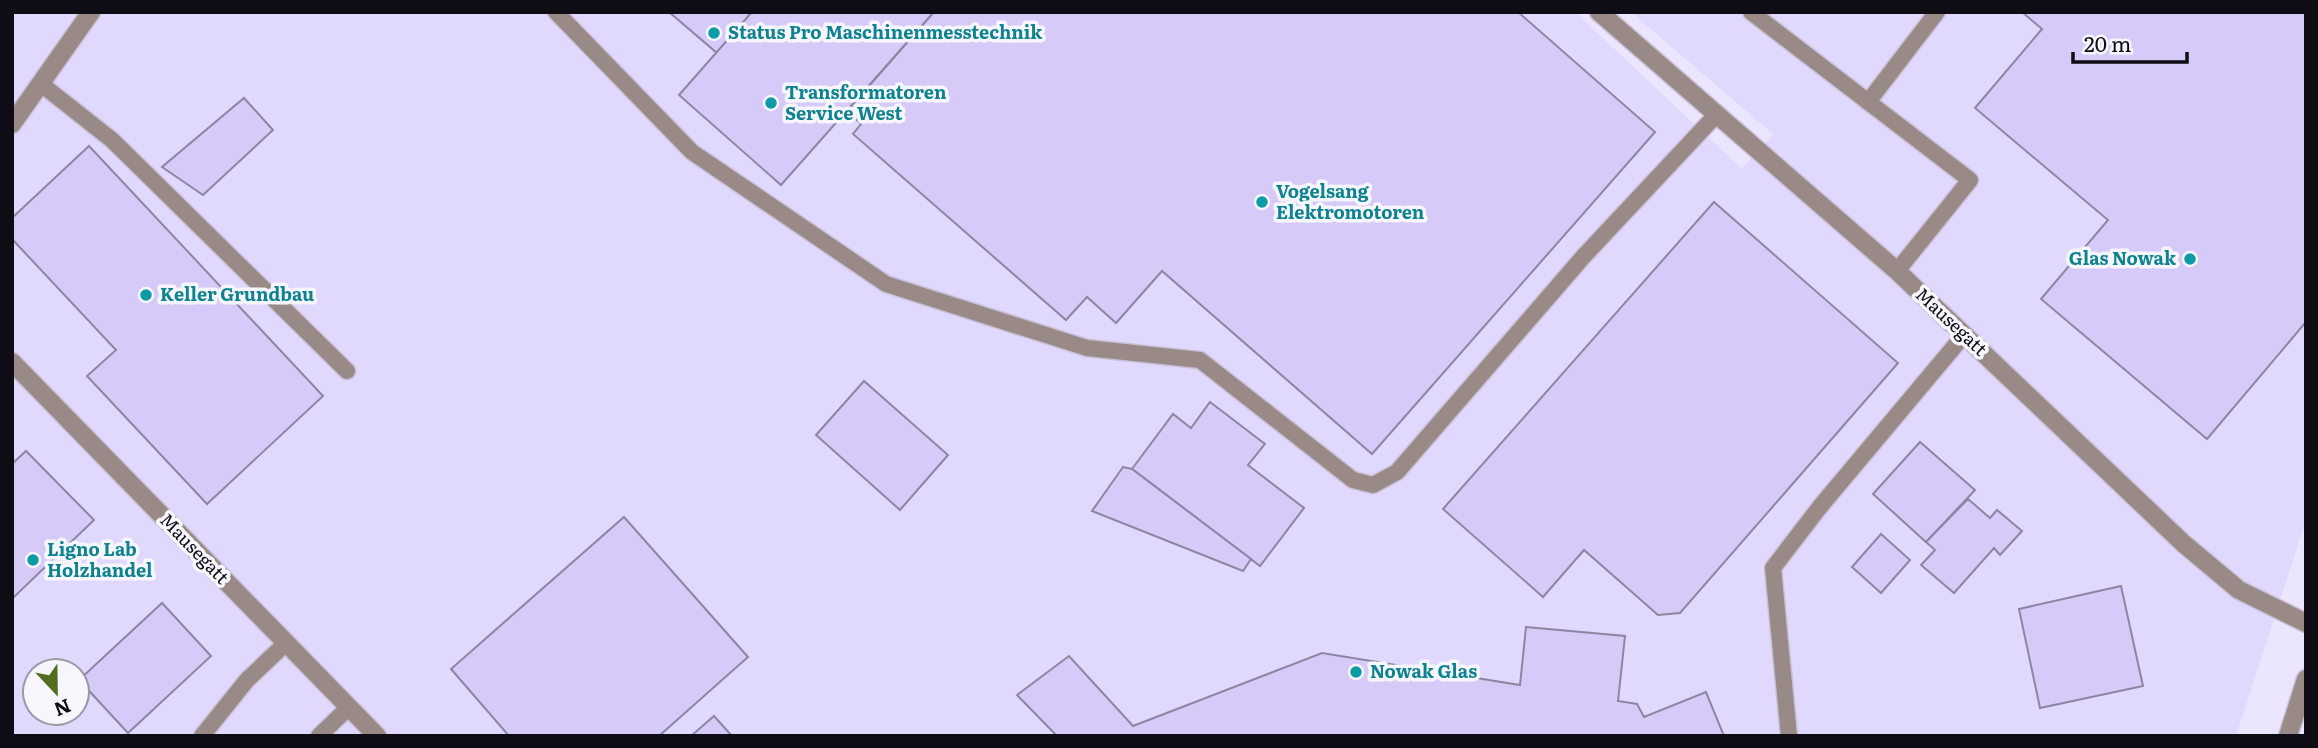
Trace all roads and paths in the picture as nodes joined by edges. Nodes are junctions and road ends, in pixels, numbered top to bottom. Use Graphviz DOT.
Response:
graph roads {
  1 [pos="91,12"];
  2 [pos="556,12"];
  3 [pos="1599,12"];
  4 [pos="1751,12"];
  5 [pos="1937,12"];
  6 [pos="41,84"];
  7 [pos="1868,102"];
  8 [pos="1717,114"];
  9 [pos="12,124"];
  10 [pos="1897,271"];
  11 [pos="1965,335"];
  12 [pos="12,362"];
  13 [pos="347,370"];
  14 [pos="2306,623"];
  15 [pos="285,644"];
  16 [pos="2306,679"];
  17 [pos="349,707"];
  18 [pos="202,736"];
  19 [pos="319,736"];
  20 [pos="377,736"];
  21 [pos="1789,736"];
  22 [pos="2288,736"];
  1 -- 6 [label="street"];
  2 -- 8 [label="lane"];
  3 -- 8 [label="street, Mausegatt"];
  4 -- 7 [label="lane"];
  5 -- 7 [label="lane"];
  6 -- 9 [label="street"];
  6 -- 13 [label="lane"];
  7 -- 10 [label="lane"];
  8 -- 10 [label="street, Mausegatt"];
  10 -- 11 [label="street, Mausegatt"];
  11 -- 14 [label="street, Mausegatt"];
  11 -- 21 [label="lane"];
  12 -- 15 [label="street, Mausegatt"];
  15 -- 17 [label="street, Mausegatt"];
  15 -- 18 [label="lane"];
  16 -- 22 [label="street"];
  17 -- 19 [label="lane"];
  17 -- 20 [label="street, Mausegatt"];
}
